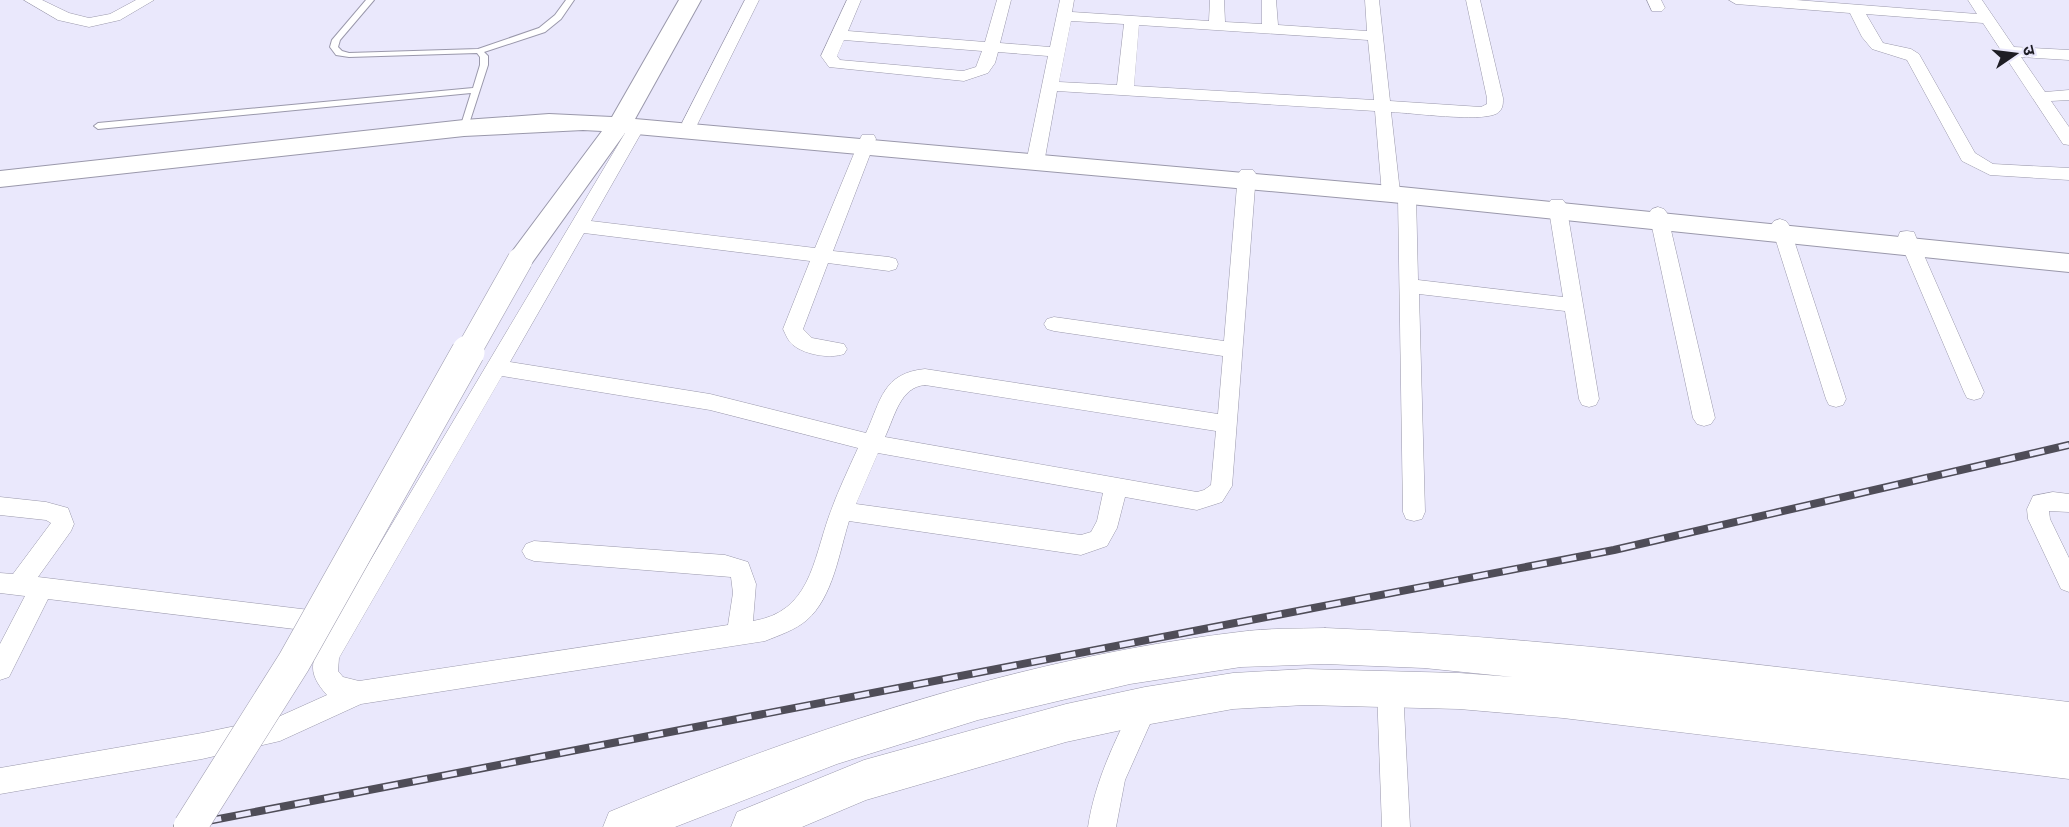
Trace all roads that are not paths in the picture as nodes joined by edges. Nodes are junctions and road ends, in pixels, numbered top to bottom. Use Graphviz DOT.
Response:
graph roads {
  1 [pos="32,0"];
  2 [pos="147,0"];
  3 [pos="370,0"];
  4 [pos="570,0"];
  5 [pos="690,0"];
  6 [pos="752,0"];
  7 [pos="855,0"];
  8 [pos="1003,0"];
  9 [pos="1217,0"];
  10 [pos="1269,0"];
  11 [pos="1372,0"];
  12 [pos="1473,0"];
  13 [pos="1736,0"];
  14 [pos="1975,0"];
  15 [pos="1829,4"];
  16 [pos="1901,7"];
  17 [pos="1066,8"];
  18 [pos="1856,10"];
  19 [pos="1988,19"];
  20 [pos="1132,20"];
  21 [pos="1216,26"];
  22 [pos="1269,29"];
  23 [pos="840,35"];
  24 [pos="1375,36"];
  25 [pos="991,47"];
  26 [pos="479,51"];
  27 [pos="2009,51"];
  28 [pos="1057,52"];
  29 [pos="2069,55"];
  30 [pos="1051,86"];
  31 [pos="474,90"];
  32 [pos="1125,91"];
  33 [pos="2069,95"];
  34 [pos="2039,97"];
  35 [pos="1382,108"];
  36 [pos="627,123"];
  37 [pos="690,123"];
  38 [pos="98,126"];
  39 [pos="464,128"];
  40 [pos="2069,140"];
  41 [pos="866,144"];
  42 [pos="1036,159"];
  43 [pos="2069,174"];
  44 [pos="1246,178"];
  45 [pos="0,179"];
  46 [pos="1396,192"];
  47 [pos="1557,207"];
  48 [pos="1658,216"];
  49 [pos="578,226"];
  50 [pos="1781,229"];
  51 [pos="1908,241"];
  52 [pos="2069,253"];
  53 [pos="823,256"];
  54 [pos="2069,263"];
  55 [pos="890,264"];
  56 [pos="1409,286"];
  57 [pos="1574,305"];
  58 [pos="1054,324"];
  59 [pos="837,349"];
  60 [pos="1233,350"];
  61 [pos="496,367"];
  62 [pos="1974,392"];
  63 [pos="1589,399"];
  64 [pos="1836,399"];
  65 [pos="1704,418"];
  66 [pos="1228,424"];
  67 [pos="872,443"];
  68 [pos="1116,486"];
  69 [pos="2069,503"];
  70 [pos="0,506"];
  71 [pos="842,511"];
  72 [pos="1414,512"];
  73 [pos="534,551"];
  74 [pos="2069,582"];
  75 [pos="20,585"];
  76 [pos="344,625"];
  77 [pos="738,634"];
  78 [pos="0,669"];
  79 [pos="1390,689"];
  80 [pos="359,693"];
  81 [pos="1145,706"];
  82 [pos="2069,721"];
  83 [pos="2069,759"];
  84 [pos="0,781"];
  85 [pos="190,827"];
  86 [pos="624,827"];
  87 [pos="752,827"];
  88 [pos="1102,827"];
  89 [pos="1396,827"];
  1 -- 2 [label="street"];
  3 -- 26 [label="lane"];
  4 -- 26 [label="lane"];
  5 -- 36 [label="street"];
  6 -- 37 [label="street"];
  7 -- 23 [label="street"];
  8 -- 25 [label="street"];
  9 -- 21 [label="street"];
  10 -- 22 [label="street"];
  11 -- 24 [label="street"];
  12 -- 35 [label="street"];
  13 -- 15 [label="street"];
  14 -- 19 [label="street"];
  15 -- 18 [label="street"];
  16 -- 18 [label="street"];
  16 -- 19 [label="street"];
  17 -- 20 [label="street"];
  17 -- 28 [label="street"];
  18 -- 43 [label="street"];
  19 -- 27 [label="street"];
  20 -- 21 [label="street"];
  20 -- 32 [label="street"];
  21 -- 22 [label="street"];
  22 -- 24 [label="street"];
  23 -- 25 [label="street"];
  23 -- 25 [label="street"];
  24 -- 35 [label="street"];
  25 -- 28 [label="street"];
  26 -- 31 [label="lane"];
  27 -- 29 [label="street"];
  27 -- 34 [label="street"];
  28 -- 30 [label="street"];
  30 -- 32 [label="street"];
  30 -- 42 [label="street"];
  31 -- 38 [label="lane"];
  31 -- 39 [label="lane"];
  32 -- 35 [label="street"];
  33 -- 34 [label="street"];
  34 -- 40 [label="street"];
  35 -- 46 [label="street"];
  36 -- 37 [label="street"];
  36 -- 39 [label="street"];
  36 -- 41 [label="street"];
  36 -- 49 [label="street"];
  36 -- 85 [label="street, bridge"];
  37 -- 41 [label="street"];
  39 -- 45 [label="street"];
  41 -- 42 [label="street"];
  41 -- 53 [label="street"];
  42 -- 44 [label="street"];
  44 -- 46 [label="street"];
  44 -- 60 [label="street"];
  46 -- 47 [label="street"];
  46 -- 56 [label="street"];
  47 -- 48 [label="street"];
  47 -- 57 [label="street"];
  48 -- 50 [label="street"];
  48 -- 65 [label="street"];
  49 -- 53 [label="street"];
  49 -- 61 [label="street"];
  50 -- 51 [label="street"];
  50 -- 64 [label="street"];
  51 -- 52 [label="street"];
  51 -- 54 [label="street"];
  51 -- 62 [label="street"];
  53 -- 55 [label="street"];
  53 -- 59 [label="street"];
  56 -- 57 [label="street"];
  56 -- 72 [label="street"];
  57 -- 63 [label="street"];
  58 -- 60 [label="street"];
  60 -- 66 [label="street"];
  61 -- 67 [label="street"];
  61 -- 76 [label="street"];
  66 -- 67 [label="street"];
  66 -- 68 [label="street"];
  67 -- 68 [label="street"];
  67 -- 71 [label="street"];
  68 -- 71 [label="street"];
  69 -- 74 [label="street"];
  70 -- 75 [label="street"];
  71 -- 77 [label="street"];
  73 -- 77 [label="street"];
  75 -- 76 [label="street"];
  75 -- 78 [label="street"];
  76 -- 80 [label="street"];
  77 -- 80 [label="street"];
  79 -- 81 [label="highway"];
  79 -- 83 [label="highway"];
  79 -- 89 [label="street"];
  80 -- 84 [label="street"];
  81 -- 87 [label="highway"];
  81 -- 88 [label="street"];
  82 -- 86 [label="highway"];
}
